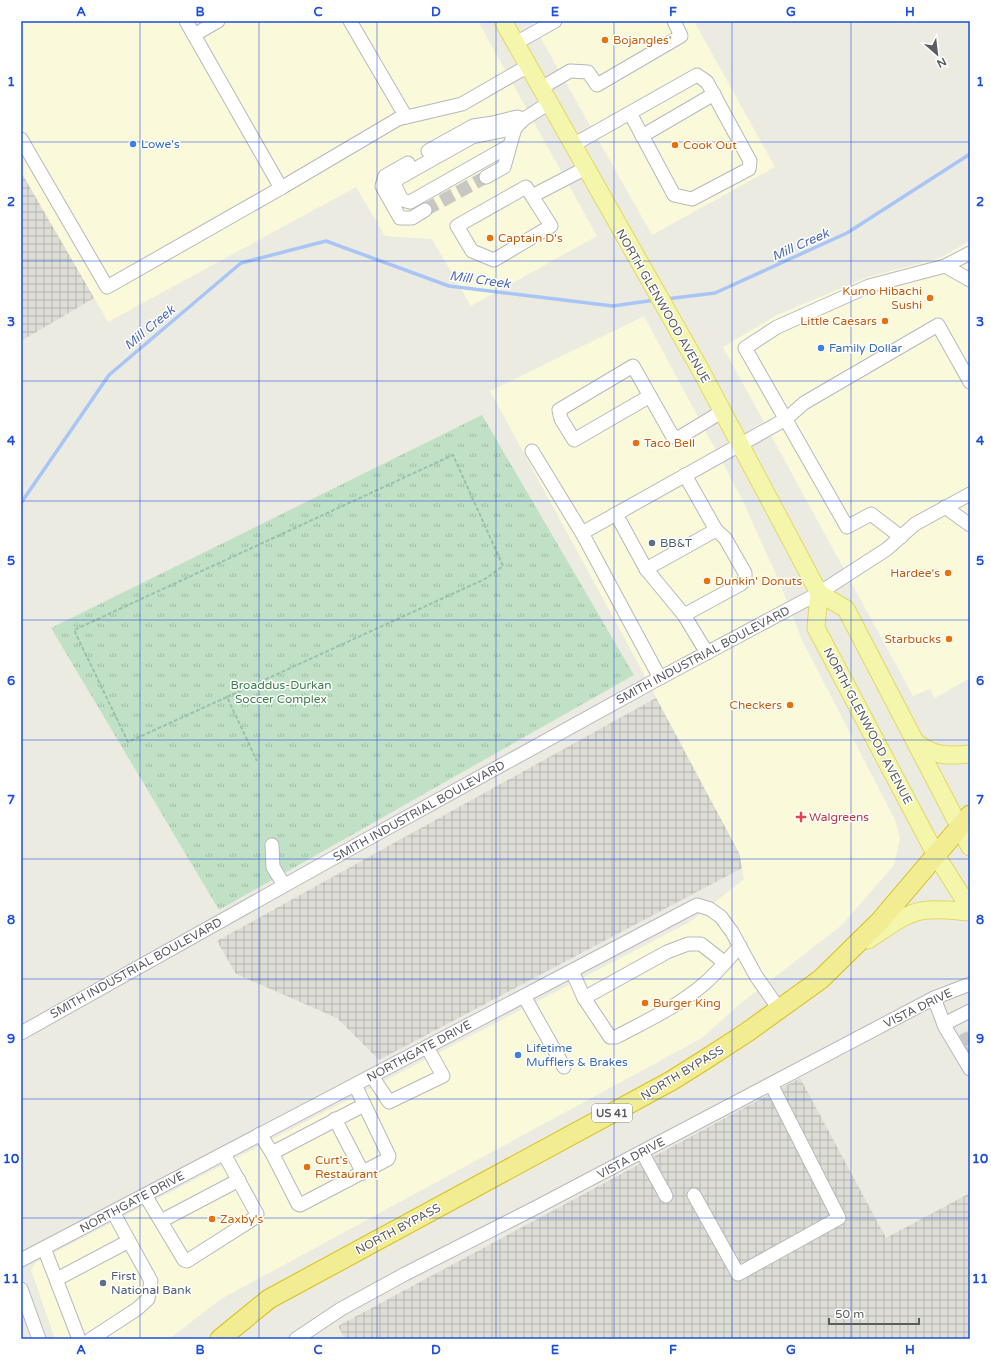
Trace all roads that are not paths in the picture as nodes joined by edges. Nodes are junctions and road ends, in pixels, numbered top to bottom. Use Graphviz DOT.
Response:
graph roads {
  1 [pos="186,21"];
  2 [pos="218,21"];
  3 [pos="350,21"];
  4 [pos="503,21"];
  5 [pos="555,21"];
  6 [pos="674,21"];
  7 [pos="194,35"];
  8 [pos="516,43"];
  9 [pos="528,66"];
  10 [pos="540,88"];
  11 [pos="714,94"];
  12 [pos="550,103"];
  13 [pos="630,113"];
  14 [pos="406,117"];
  15 [pos="520,123"];
  16 [pos="642,136"];
  17 [pos="21,139"];
  18 [pos="573,145"];
  19 [pos="510,146"];
  20 [pos="586,168"];
  21 [pos="486,177"];
  22 [pos="280,188"];
  23 [pos="532,196"];
  24 [pos="410,202"];
  25 [pos="396,210"];
  26 [pos="425,210"];
  27 [pos="970,253"];
  28 [pos="945,266"];
  29 [pos="970,280"];
  30 [pos="970,382"];
  31 [pos="650,396"];
  32 [pos="723,411"];
  33 [pos="786,419"];
  34 [pos="741,444"];
  35 [pos="532,450"];
  36 [pos="685,475"];
  37 [pos="970,494"];
  38 [pos="945,507"];
  39 [pos="616,514"];
  40 [pos="970,525"];
  41 [pos="716,530"];
  42 [pos="582,533"];
  43 [pos="901,537"];
  44 [pos="646,569"];
  45 [pos="820,593"];
  46 [pos="684,615"];
  47 [pos="707,653"];
  48 [pos="660,678"];
  49 [pos="917,743"];
  50 [pos="970,754"];
  51 [pos="965,821"];
  52 [pos="272,845"];
  53 [pos="970,847"];
  54 [pos="936,855"];
  55 [pos="284,885"];
  56 [pos="970,910"];
  57 [pos="740,946"];
  58 [pos="840,960"];
  59 [pos="725,963"];
  60 [pos="572,971"];
  61 [pos="970,984"];
  62 [pos="524,996"];
  63 [pos="584,998"];
  64 [pos="934,998"];
  65 [pos="779,1009"];
  66 [pos="970,1011"];
  67 [pos="944,1024"];
  68 [pos="21,1033"];
  69 [pos="427,1047"];
  70 [pos="564,1067"];
  71 [pos="970,1069"];
  72 [pos="372,1076"];
  73 [pos="771,1084"];
  74 [pos="355,1085"];
  75 [pos="364,1105"];
  76 [pos="335,1119"];
  77 [pos="260,1134"];
  78 [pos="272,1152"];
  79 [pos="642,1152"];
  80 [pos="224,1154"];
  81 [pos="363,1173"];
  82 [pos="239,1180"];
  83 [pos="145,1195"];
  84 [pos="694,1195"];
  85 [pos="666,1196"];
  86 [pos="113,1212"];
  87 [pos="161,1221"];
  88 [pos="129,1241"];
  89 [pos="44,1248"];
  90 [pos="21,1260"];
  91 [pos="56,1279"];
  92 [pos="21,1289"];
  93 [pos="39,1339"];
  94 [pos="79,1339"];
  95 [pos="91,1339"];
  96 [pos="220,1339"];
  97 [pos="296,1339"];
  1 -- 7 [label="street"];
  2 -- 7 [label="street"];
  3 -- 14 [label="street"];
  4 -- 8 [label="main road, NORTH GLENWOOD AVENUE"];
  5 -- 8 [label="street"];
  6 -- 10 [label="street"];
  7 -- 22 [label="street"];
  8 -- 9 [label="main road, NORTH GLENWOOD AVENUE"];
  9 -- 10 [label="main road, NORTH GLENWOOD AVENUE"];
  9 -- 14 [label="street"];
  10 -- 12 [label="main road, NORTH GLENWOOD AVENUE"];
  11 -- 13 [label="street"];
  11 -- 16 [label="street"];
  11 -- 16 [label="street"];
  12 -- 15 [label="street"];
  12 -- 18 [label="main road, NORTH GLENWOOD AVENUE"];
  13 -- 16 [label="street"];
  13 -- 18 [label="street"];
  14 -- 22 [label="street"];
  15 -- 19 [label="street"];
  15 -- 24 [label="street"];
  15 -- 25 [label="street"];
  17 -- 22 [label="street"];
  18 -- 20 [label="main road, NORTH GLENWOOD AVENUE"];
  19 -- 21 [label="street"];
  19 -- 24 [label="street"];
  20 -- 23 [label="street"];
  20 -- 32 [label="main road, NORTH GLENWOOD AVENUE"];
  23 -- 23 [label="street"];
  24 -- 25 [label="street"];
  25 -- 26 [label="street"];
  27 -- 28 [label="street"];
  28 -- 29 [label="street"];
  28 -- 33 [label="street"];
  30 -- 33 [label="street"];
  31 -- 31 [label="street"];
  31 -- 32 [label="street"];
  32 -- 34 [label="main road, NORTH GLENWOOD AVENUE"];
  33 -- 34 [label="street"];
  33 -- 43 [label="street"];
  34 -- 36 [label="street"];
  34 -- 45 [label="main road, NORTH GLENWOOD AVENUE"];
  35 -- 42 [label="street"];
  36 -- 39 [label="street"];
  36 -- 41 [label="street"];
  37 -- 38 [label="street, SMITH INDUSTRIAL BOULEVARD"];
  38 -- 40 [label="street"];
  38 -- 43 [label="street, SMITH INDUSTRIAL BOULEVARD"];
  39 -- 42 [label="street"];
  39 -- 44 [label="street"];
  41 -- 44 [label="street"];
  41 -- 46 [label="street"];
  42 -- 48 [label="street"];
  43 -- 45 [label="street, SMITH INDUSTRIAL BOULEVARD"];
  44 -- 46 [label="street"];
  45 -- 47 [label="street, SMITH INDUSTRIAL BOULEVARD"];
  45 -- 49 [label="main road"];
  45 -- 54 [label="main road, NORTH GLENWOOD AVENUE"];
  46 -- 47 [label="street"];
  47 -- 48 [label="street, SMITH INDUSTRIAL BOULEVARD"];
  48 -- 55 [label="street, SMITH INDUSTRIAL BOULEVARD"];
  49 -- 50 [label="main road"];
  49 -- 51 [label="main road"];
  51 -- 53 [label="main road"];
  51 -- 54 [label="highway, NORTH BYPASS / US 41"];
  52 -- 55 [label="street"];
  54 -- 56 [label="main road, NORTH GLENWOOD AVENUE"];
  54 -- 58 [label="highway, NORTH BYPASS / US 41"];
  55 -- 68 [label="street, SMITH INDUSTRIAL BOULEVARD"];
  56 -- 58 [label="main road"];
  57 -- 59 [label="street"];
  57 -- 60 [label="street, NORTHGATE DRIVE"];
  57 -- 65 [label="street, NORTHGATE DRIVE"];
  58 -- 65 [label="highway, NORTH BYPASS / US 41"];
  59 -- 63 [label="street"];
  59 -- 63 [label="street"];
  60 -- 62 [label="street, NORTHGATE DRIVE"];
  60 -- 63 [label="street"];
  61 -- 64 [label="street, VISTA DRIVE"];
  62 -- 69 [label="street, NORTHGATE DRIVE"];
  62 -- 70 [label="street"];
  64 -- 67 [label="street"];
  64 -- 73 [label="street, VISTA DRIVE"];
  65 -- 96 [label="highway, NORTH BYPASS / US 41"];
  66 -- 67 [label="street"];
  67 -- 71 [label="street"];
  69 -- 72 [label="street, NORTHGATE DRIVE"];
  69 -- 72 [label="street"];
  72 -- 74 [label="street, NORTHGATE DRIVE"];
  73 -- 79 [label="street, VISTA DRIVE"];
  73 -- 84 [label="street"];
  74 -- 75 [label="street"];
  74 -- 77 [label="street, NORTHGATE DRIVE"];
  75 -- 76 [label="street"];
  75 -- 81 [label="street"];
  76 -- 78 [label="street"];
  76 -- 81 [label="street"];
  77 -- 78 [label="street"];
  77 -- 80 [label="street, NORTHGATE DRIVE"];
  78 -- 81 [label="street"];
  79 -- 85 [label="street"];
  79 -- 97 [label="street, VISTA DRIVE"];
  80 -- 82 [label="street"];
  80 -- 83 [label="street, NORTHGATE DRIVE"];
  82 -- 87 [label="street"];
  82 -- 87 [label="street"];
  83 -- 86 [label="street, NORTHGATE DRIVE"];
  83 -- 87 [label="street"];
  86 -- 88 [label="street"];
  86 -- 89 [label="street, NORTHGATE DRIVE"];
  88 -- 91 [label="street"];
  88 -- 95 [label="street"];
  89 -- 90 [label="street, NORTHGATE DRIVE"];
  89 -- 91 [label="street"];
  91 -- 94 [label="street"];
  92 -- 93 [label="street"];
}
